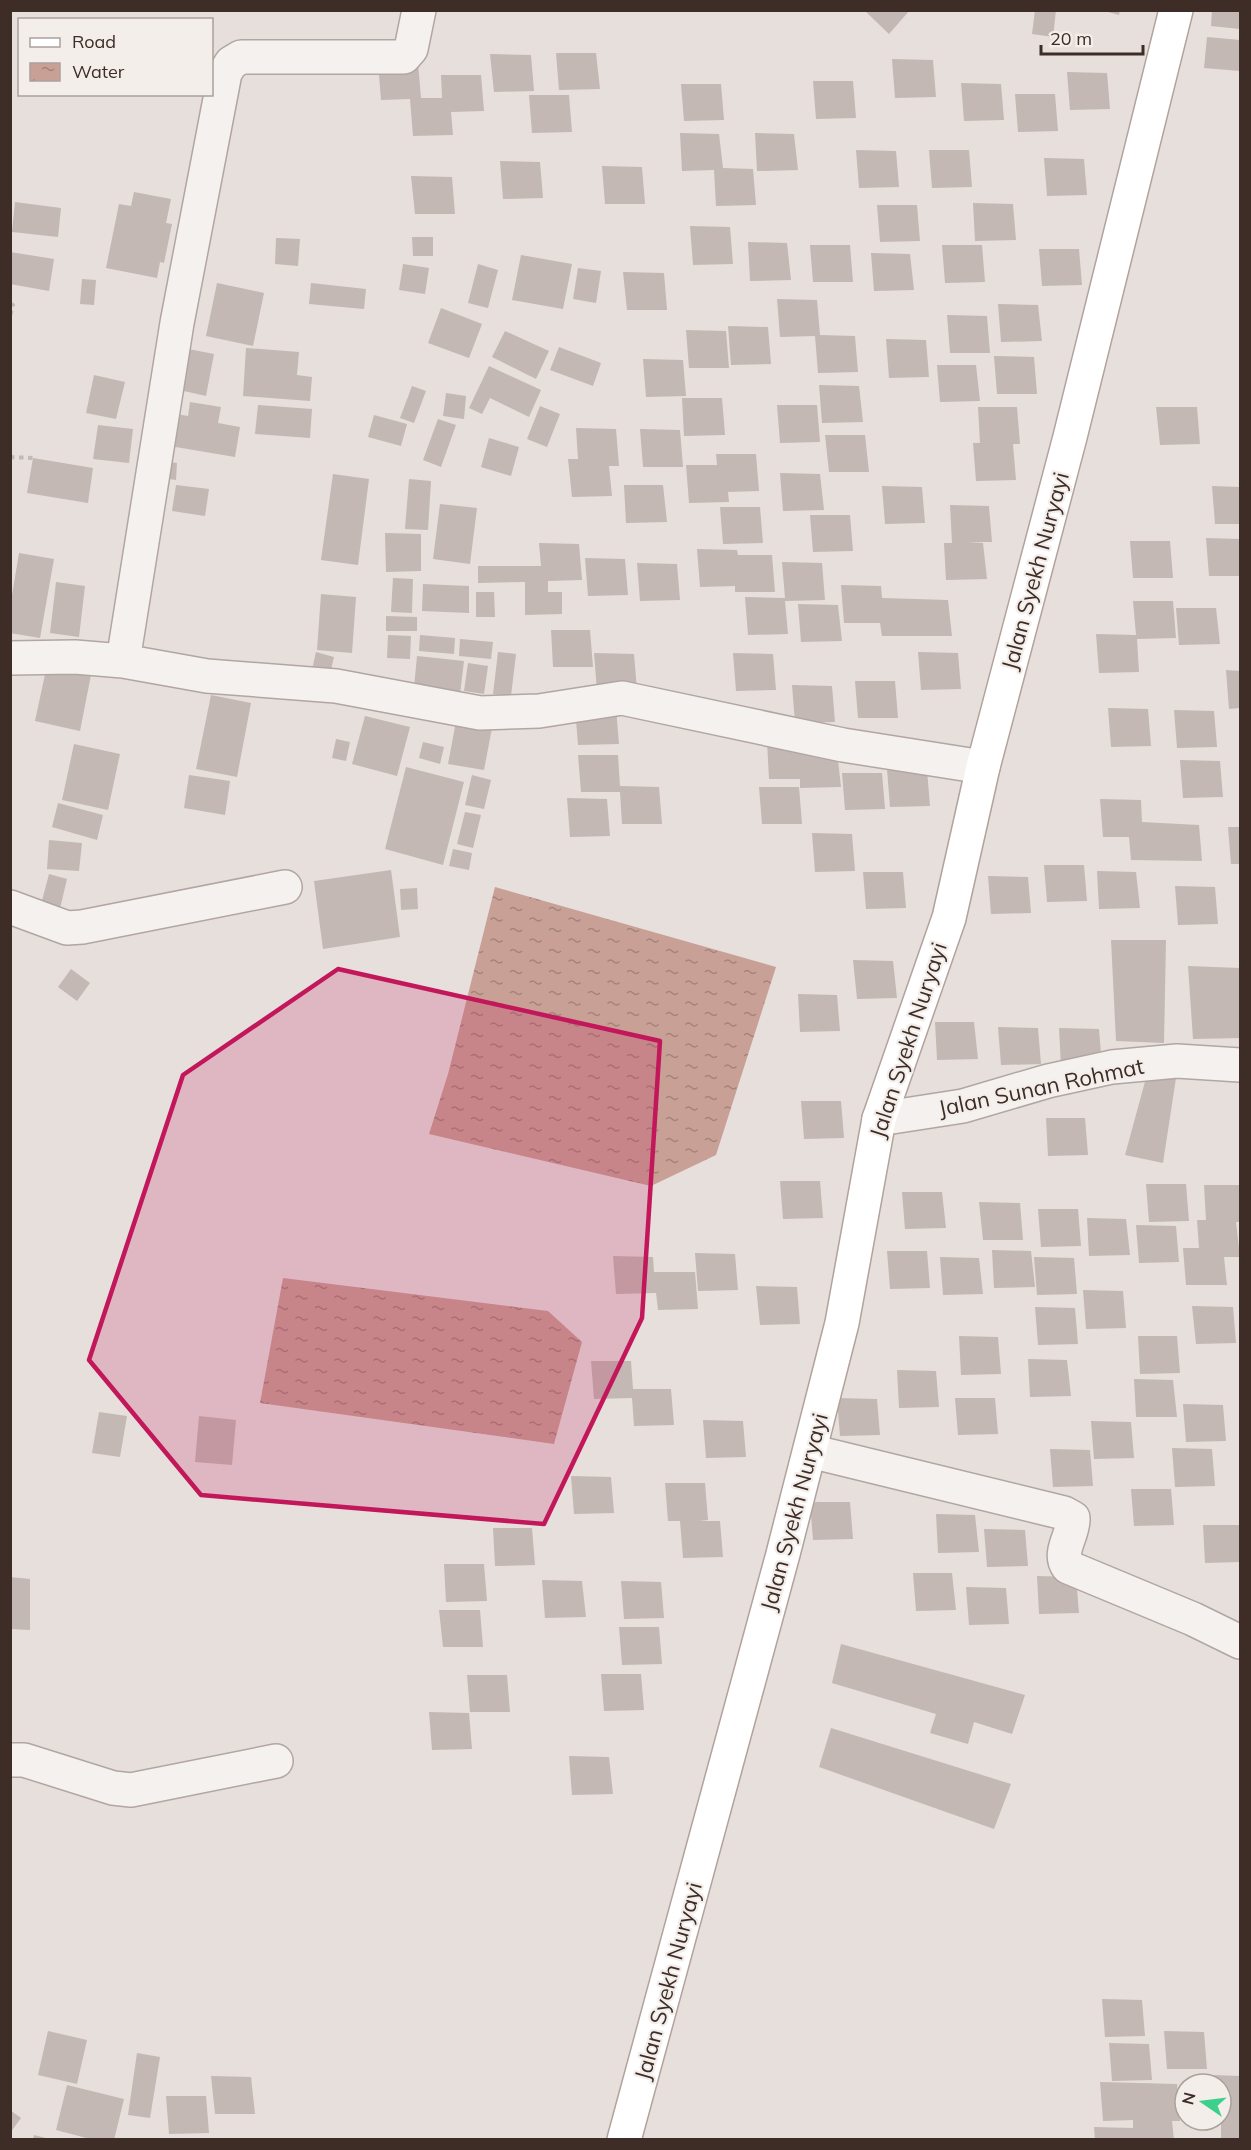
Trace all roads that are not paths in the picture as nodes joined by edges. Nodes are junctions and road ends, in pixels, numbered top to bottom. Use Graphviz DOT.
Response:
graph roads {
  1 [pos="418,10"];
  2 [pos="1176,10"];
  3 [pos="10,658"];
  4 [pos="123,661"];
  5 [pos="983,767"];
  6 [pos="285,887"];
  7 [pos="10,907"];
  8 [pos="1240,1065"];
  9 [pos="879,1119"];
  10 [pos="810,1451"];
  11 [pos="1240,1642"];
  12 [pos="10,1760"];
  13 [pos="276,1761"];
  14 [pos="624,2139"];
  1 -- 4 [label="street"];
  2 -- 5 [label="main road, Jalan Syekh Nuryayi"];
  3 -- 4 [label="street"];
  4 -- 5 [label="street"];
  5 -- 9 [label="main road, Jalan Syekh Nuryayi"];
  6 -- 7 [label="street"];
  8 -- 9 [label="street, Jalan Sunan Rohmat"];
  9 -- 10 [label="main road, Jalan Syekh Nuryayi"];
  10 -- 11 [label="street"];
  10 -- 14 [label="main road, Jalan Syekh Nuryayi"];
  12 -- 13 [label="street"];
}
